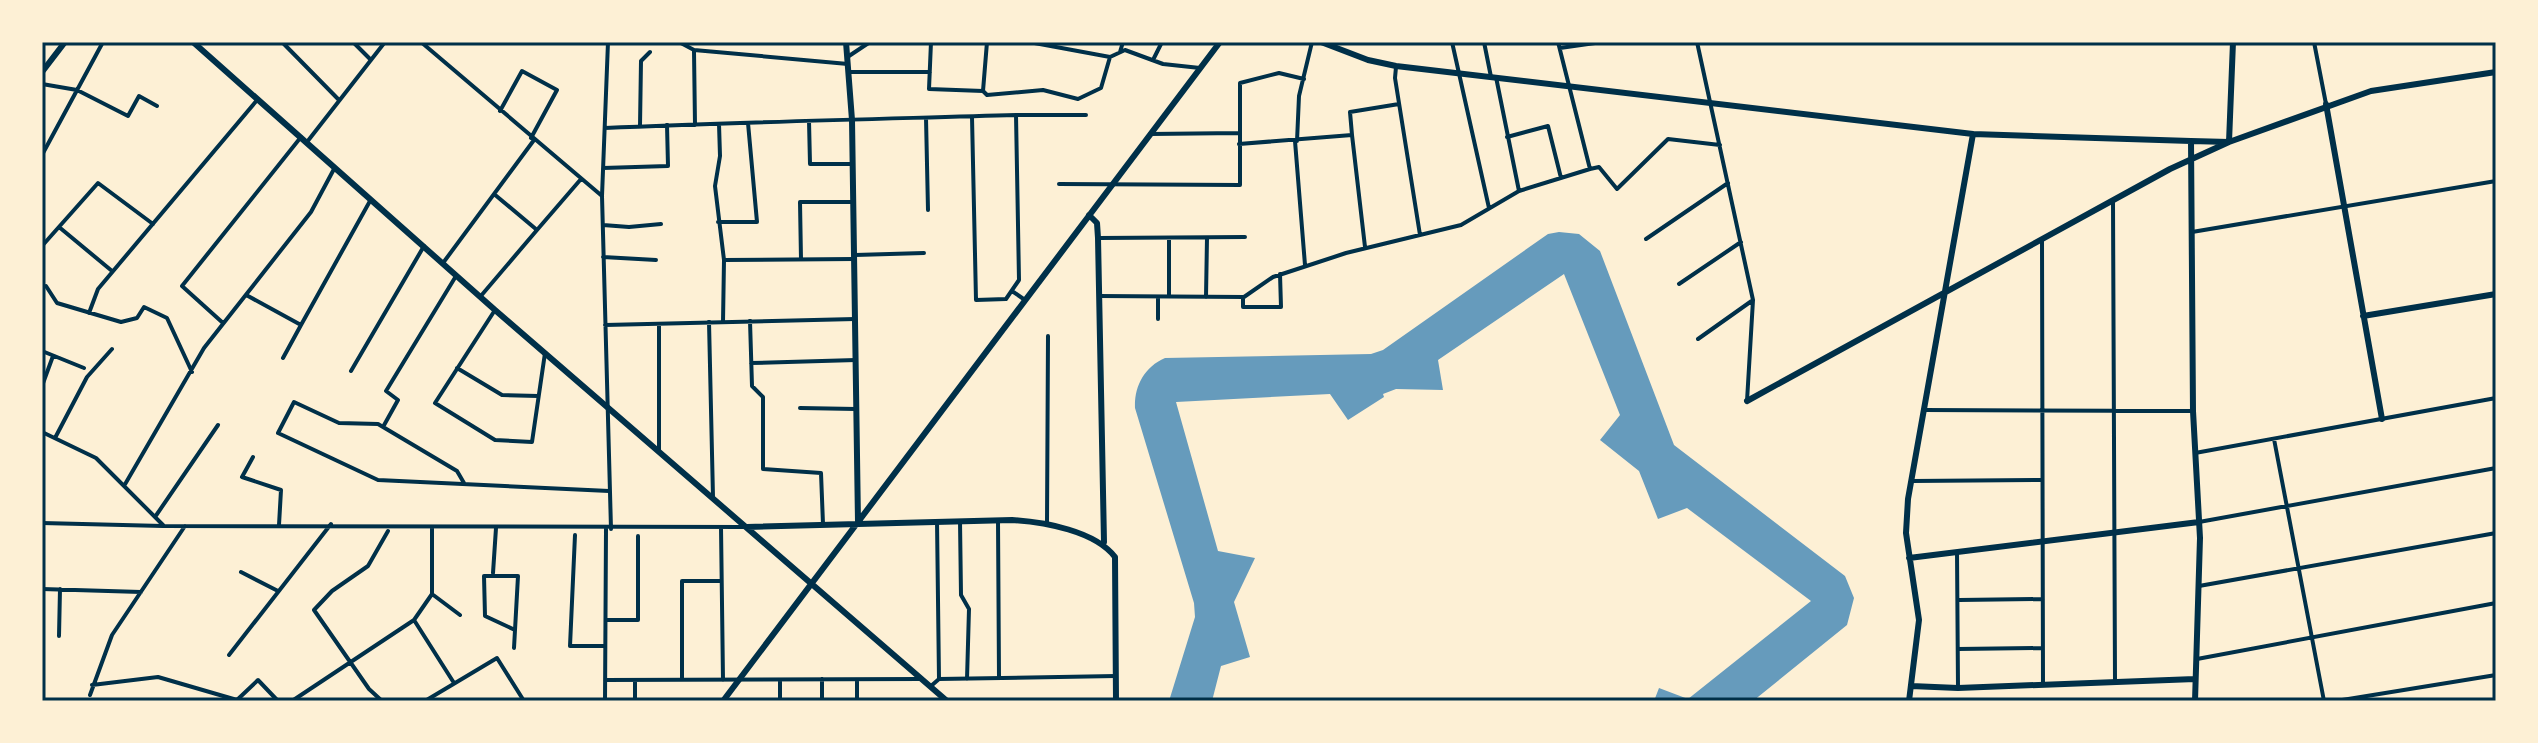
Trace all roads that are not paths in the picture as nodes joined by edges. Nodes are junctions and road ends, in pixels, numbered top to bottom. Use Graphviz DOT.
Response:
graph roads {
  1 [pos="65,42"];
  2 [pos="103,42"];
  3 [pos="193,42"];
  4 [pos="282,42"];
  5 [pos="353,42"];
  6 [pos="385,42"];
  7 [pos="421,42"];
  8 [pos="608,42"];
  9 [pos="679,42"];
  10 [pos="846,42"];
  11 [pos="870,42"];
  12 [pos="931,42"];
  13 [pos="987,42"];
  14 [pos="1029,42"];
  15 [pos="1123,42"];
  16 [pos="1162,42"];
  17 [pos="1220,42"];
  18 [pos="1312,42"];
  19 [pos="1321,42"];
  20 [pos="1452,42"];
  21 [pos="1484,42"];
  22 [pos="1602,42"];
  23 [pos="1697,42"];
  24 [pos="2233,42"];
  25 [pos="2314,42"];
  26 [pos="1559,45"];
  27 [pos="694,50"];
  28 [pos="650,52"];
  29 [pos="1120,52"];
  30 [pos="1110,57"];
  31 [pos="371,60"];
  32 [pos="1153,60"];
  33 [pos="848,64"];
  34 [pos="1396,66"];
  35 [pos="1201,68"];
  36 [pos="42,72"];
  37 [pos="930,72"];
  38 [pos="2496,72"];
  39 [pos="1459,73"];
  40 [pos="1493,77"];
  41 [pos="1304,79"];
  42 [pos="42,84"];
  43 [pos="1570,86"];
  44 [pos="77,90"];
  45 [pos="983,91"];
  46 [pos="258,99"];
  47 [pos="339,100"];
  48 [pos="1713,103"];
  49 [pos="1399,104"];
  50 [pos="2326,104"];
  51 [pos="157,106"];
  52 [pos="500,111"];
  53 [pos="1016,115"];
  54 [pos="1086,115"];
  55 [pos="972,117"];
  56 [pos="926,118"];
  57 [pos="852,120"];
  58 [pos="809,121"];
  59 [pos="748,123"];
  60 [pos="719,124"];
  61 [pos="667,125"];
  62 [pos="695,125"];
  63 [pos="640,126"];
  64 [pos="605,128"];
  65 [pos="1240,133"];
  66 [pos="1150,134"];
  67 [pos="1973,134"];
  68 [pos="1352,135"];
  69 [pos="1507,137"];
  70 [pos="304,139"];
  71 [pos="532,139"];
  72 [pos="1296,141"];
  73 [pos="2191,141"];
  74 [pos="2229,142"];
  75 [pos="1239,144"];
  76 [pos="1720,145"];
  77 [pos="42,155"];
  78 [pos="2191,159"];
  79 [pos="853,164"];
  80 [pos="335,167"];
  81 [pos="603,168"];
  82 [pos="1590,169"];
  83 [pos="1561,178"];
  84 [pos="581,179"];
  85 [pos="2496,181"];
  86 [pos="1728,183"];
  87 [pos="1059,184"];
  88 [pos="1110,187"];
  89 [pos="1519,191"];
  90 [pos="494,194"];
  91 [pos="602,196"];
  92 [pos="371,198"];
  93 [pos="2113,201"];
  94 [pos="853,202"];
  95 [pos="2344,206"];
  96 [pos="1489,208"];
  97 [pos="928,210"];
  98 [pos="1089,215"];
  99 [pos="718,222"];
  100 [pos="153,224"];
  101 [pos="661,224"];
  102 [pos="603,225"];
  103 [pos="59,227"];
  104 [pos="537,230"];
  105 [pos="2192,232"];
  106 [pos="1420,235"];
  107 [pos="1245,237"];
  108 [pos="1098,238"];
  109 [pos="1169,238"];
  110 [pos="1207,238"];
  111 [pos="1646,239"];
  112 [pos="2042,239"];
  113 [pos="1741,242"];
  114 [pos="42,246"];
  115 [pos="424,246"];
  116 [pos="1366,248"];
  117 [pos="924,253"];
  118 [pos="603,257"];
  119 [pos="855,257"];
  120 [pos="801,259"];
  121 [pos="656,260"];
  122 [pos="724,260"];
  123 [pos="443,263"];
  124 [pos="1305,265"];
  125 [pos="113,272"];
  126 [pos="1280,274"];
  127 [pos="457,276"];
  128 [pos="1679,284"];
  129 [pos="46,286"];
  130 [pos="1012,291"];
  131 [pos="1945,293"];
  132 [pos="2496,294"];
  133 [pos="247,295"];
  134 [pos="1099,296"];
  135 [pos="480,297"];
  136 [pos="1158,297"];
  137 [pos="1169,297"];
  138 [pos="1206,297"];
  139 [pos="1243,297"];
  140 [pos="1025,300"];
  141 [pos="1753,300"];
  142 [pos="495,310"];
  143 [pos="89,313"];
  144 [pos="2363,316"];
  145 [pos="855,319"];
  146 [pos="1158,319"];
  147 [pos="750,321"];
  148 [pos="709,322"];
  149 [pos="723,322"];
  150 [pos="223,323"];
  151 [pos="301,325"];
  152 [pos="605,325"];
  153 [pos="659,325"];
  154 [pos="1048,336"];
  155 [pos="1698,339"];
  156 [pos="112,349"];
  157 [pos="42,351"];
  158 [pos="545,353"];
  159 [pos="53,356"];
  160 [pos="283,358"];
  161 [pos="856,360"];
  162 [pos="751,363"];
  163 [pos="84,368"];
  164 [pos="457,368"];
  165 [pos="351,371"];
  166 [pos="192,372"];
  167 [pos="42,386"];
  168 [pos="538,396"];
  169 [pos="2496,398"];
  170 [pos="1747,401"];
  171 [pos="609,407"];
  172 [pos="800,408"];
  173 [pos="856,409"];
  174 [pos="1924,410"];
  175 [pos="2115,410"];
  176 [pos="2042,411"];
  177 [pos="2193,411"];
  178 [pos="2382,419"];
  179 [pos="218,425"];
  180 [pos="383,427"];
  181 [pos="42,432"];
  182 [pos="55,438"];
  183 [pos="2274,439"];
  184 [pos="659,451"];
  185 [pos="2195,453"];
  186 [pos="253,457"];
  187 [pos="2496,468"];
  188 [pos="2042,480"];
  189 [pos="1911,481"];
  190 [pos="464,483"];
  191 [pos="124,486"];
  192 [pos="609,491"];
  193 [pos="713,497"];
  194 [pos="2287,505"];
  195 [pos="155,517"];
  196 [pos="998,520"];
  197 [pos="937,521"];
  198 [pos="960,521"];
  199 [pos="2199,522"];
  200 [pos="42,523"];
  201 [pos="858,523"];
  202 [pos="331,524"];
  203 [pos="823,524"];
  204 [pos="1047,524"];
  205 [pos="279,525"];
  206 [pos="164,526"];
  207 [pos="185,526"];
  208 [pos="432,526"];
  209 [pos="721,527"];
  210 [pos="747,527"];
  211 [pos="496,528"];
  212 [pos="608,529"];
  213 [pos="388,531"];
  214 [pos="2114,533"];
  215 [pos="2496,533"];
  216 [pos="575,535"];
  217 [pos="638,536"];
  218 [pos="1104,542"];
  219 [pos="2042,542"];
  220 [pos="1957,552"];
  221 [pos="1909,558"];
  222 [pos="2299,568"];
  223 [pos="241,572"];
  224 [pos="493,573"];
  225 [pos="721,581"];
  226 [pos="811,582"];
  227 [pos="2199,586"];
  228 [pos="42,589"];
  229 [pos="60,589"];
  230 [pos="279,591"];
  231 [pos="141,592"];
  232 [pos="432,594"];
  233 [pos="2043,599"];
  234 [pos="1959,600"];
  235 [pos="2496,603"];
  236 [pos="460,615"];
  237 [pos="414,620"];
  238 [pos="606,620"];
  239 [pos="515,630"];
  240 [pos="59,636"];
  241 [pos="2311,637"];
  242 [pos="605,646"];
  243 [pos="514,648"];
  244 [pos="2043,648"];
  245 [pos="1958,649"];
  246 [pos="229,655"];
  247 [pos="2197,659"];
  248 [pos="352,661"];
  249 [pos="1116,676"];
  250 [pos="2496,676"];
  251 [pos="999,678"];
  252 [pos="822,679"];
  253 [pos="923,679"];
  254 [pos="939,679"];
  255 [pos="967,679"];
  256 [pos="2195,679"];
  257 [pos="605,680"];
  258 [pos="723,680"];
  259 [pos="739,680"];
  260 [pos="780,680"];
  261 [pos="857,680"];
  262 [pos="635,681"];
  263 [pos="682,681"];
  264 [pos="2115,681"];
  265 [pos="454,683"];
  266 [pos="2043,684"];
  267 [pos="92,685"];
  268 [pos="931,686"];
  269 [pos="1911,686"];
  270 [pos="1958,688"];
  271 [pos="90,695"];
  272 [pos="278,701"];
  273 [pos="292,701"];
  274 [pos="382,701"];
  275 [pos="425,701"];
  276 [pos="524,701"];
  277 [pos="605,701"];
  278 [pos="635,701"];
  279 [pos="723,701"];
  280 [pos="780,701"];
  281 [pos="822,701"];
  282 [pos="857,701"];
  283 [pos="947,701"];
  284 [pos="1116,701"];
  285 [pos="1909,701"];
  286 [pos="2195,701"];
  287 [pos="2324,701"];
  288 [pos="2336,701"];
  1 -- 36 [label="street"];
  2 -- 44 [label="street"];
  3 -- 46 [label="street"];
  4 -- 47 [label="street"];
  5 -- 31 [label="street"];
  6 -- 31 [label="street"];
  7 -- 52 [label="street"];
  8 -- 64 [label="street"];
  9 -- 27 [label="street"];
  10 -- 33 [label="street"];
  11 -- 33 [label="street"];
  12 -- 37 [label="street"];
  13 -- 45 [label="street"];
  14 -- 30 [label="street"];
  15 -- 29 [label="street"];
  16 -- 32 [label="street"];
  17 -- 35 [label="street"];
  18 -- 41 [label="street"];
  19 -- 34 [label="street"];
  20 -- 39 [label="street"];
  21 -- 40 [label="street"];
  22 -- 26 [label="street"];
  23 -- 48 [label="street"];
  24 -- 74 [label="street"];
  25 -- 50 [label="street"];
  26 -- 43 [label="street"];
  27 -- 33 [label="street"];
  27 -- 62 [label="street"];
  28 -- 63 [label="street"];
  29 -- 30 [label="street"];
  29 -- 32 [label="street"];
  30 -- 45 [label="street"];
  31 -- 47 [label="street"];
  32 -- 35 [label="street"];
  33 -- 37 [label="street"];
  33 -- 57 [label="street"];
  34 -- 39 [label="street"];
  34 -- 49 [label="street"];
  35 -- 66 [label="street"];
  37 -- 45 [label="street"];
  38 -- 50 [label="street"];
  39 -- 40 [label="street"];
  39 -- 96 [label="street"];
  40 -- 43 [label="street"];
  40 -- 69 [label="street"];
  41 -- 65 [label="street"];
  41 -- 72 [label="street"];
  42 -- 44 [label="street"];
  43 -- 48 [label="street"];
  43 -- 82 [label="street"];
  44 -- 51 [label="street"];
  44 -- 77 [label="street"];
  46 -- 70 [label="street"];
  46 -- 100 [label="street"];
  47 -- 70 [label="street"];
  48 -- 67 [label="street"];
  48 -- 76 [label="street"];
  49 -- 68 [label="street"];
  49 -- 106 [label="street"];
  50 -- 74 [label="street"];
  50 -- 95 [label="street"];
  52 -- 71 [label="street"];
  52 -- 71 [label="street"];
  53 -- 54 [label="street"];
  53 -- 55 [label="street"];
  53 -- 130 [label="street"];
  55 -- 56 [label="street"];
  55 -- 130 [label="street"];
  56 -- 57 [label="street"];
  56 -- 97 [label="street"];
  57 -- 58 [label="street"];
  57 -- 79 [label="street"];
  58 -- 59 [label="street"];
  58 -- 79 [label="street"];
  59 -- 60 [label="street"];
  59 -- 99 [label="street"];
  60 -- 62 [label="street"];
  60 -- 99 [label="street"];
  61 -- 62 [label="street"];
  61 -- 63 [label="street"];
  61 -- 81 [label="street"];
  63 -- 64 [label="street"];
  64 -- 81 [label="street"];
  65 -- 66 [label="street"];
  65 -- 75 [label="street"];
  66 -- 88 [label="street"];
  67 -- 73 [label="street"];
  67 -- 131 [label="street"];
  68 -- 72 [label="street"];
  68 -- 116 [label="street"];
  69 -- 83 [label="street"];
  69 -- 89 [label="street"];
  70 -- 80 [label="street"];
  70 -- 150 [label="street"];
  71 -- 84 [label="street"];
  71 -- 90 [label="street"];
  72 -- 75 [label="street"];
  72 -- 124 [label="street"];
  73 -- 74 [label="street"];
  73 -- 78 [label="street"];
  74 -- 78 [label="street"];
  75 -- 88 [label="street"];
  76 -- 82 [label="street"];
  76 -- 86 [label="street"];
  78 -- 93 [label="street"];
  78 -- 105 [label="street"];
  79 -- 94 [label="street"];
  80 -- 92 [label="street"];
  80 -- 133 [label="street"];
  81 -- 91 [label="street"];
  82 -- 83 [label="street"];
  83 -- 89 [label="street"];
  84 -- 91 [label="street"];
  84 -- 104 [label="street"];
  85 -- 95 [label="street"];
  86 -- 111 [label="street"];
  86 -- 113 [label="street"];
  87 -- 88 [label="street"];
  88 -- 98 [label="street"];
  89 -- 96 [label="street"];
  90 -- 104 [label="street"];
  90 -- 123 [label="street"];
  91 -- 102 [label="street"];
  92 -- 115 [label="street"];
  92 -- 151 [label="street"];
  93 -- 112 [label="street"];
  93 -- 175 [label="street"];
  94 -- 119 [label="street"];
  94 -- 120 [label="street"];
  95 -- 105 [label="street"];
  95 -- 144 [label="street"];
  96 -- 106 [label="street"];
  98 -- 108 [label="street"];
  98 -- 140 [label="street"];
  99 -- 122 [label="street"];
  100 -- 103 [label="street"];
  100 -- 125 [label="street"];
  101 -- 102 [label="street"];
  102 -- 118 [label="street"];
  103 -- 114 [label="street"];
  103 -- 125 [label="street"];
  104 -- 135 [label="street"];
  105 -- 177 [label="street"];
  106 -- 116 [label="street"];
  107 -- 110 [label="street"];
  108 -- 109 [label="street"];
  108 -- 134 [label="street"];
  109 -- 110 [label="street"];
  109 -- 137 [label="street"];
  110 -- 138 [label="street"];
  112 -- 131 [label="street"];
  112 -- 176 [label="street"];
  113 -- 128 [label="street"];
  113 -- 141 [label="street"];
  115 -- 123 [label="street"];
  115 -- 165 [label="street"];
  116 -- 124 [label="street"];
  117 -- 119 [label="street"];
  118 -- 121 [label="street"];
  118 -- 152 [label="street"];
  119 -- 120 [label="street"];
  119 -- 145 [label="street"];
  120 -- 122 [label="street"];
  122 -- 149 [label="street"];
  123 -- 127 [label="street"];
  124 -- 126 [label="street"];
  125 -- 143 [label="street"];
  126 -- 139 [label="street"];
  126 -- 139 [label="street"];
  127 -- 135 [label="street"];
  127 -- 180 [label="street"];
  129 -- 143 [label="street"];
  130 -- 140 [label="street"];
  131 -- 170 [label="street"];
  131 -- 174 [label="street"];
  132 -- 144 [label="street"];
  133 -- 150 [label="street"];
  133 -- 151 [label="street"];
  134 -- 136 [label="street"];
  134 -- 218 [label="street"];
  135 -- 142 [label="street"];
  136 -- 137 [label="street"];
  136 -- 146 [label="street"];
  137 -- 138 [label="street"];
  138 -- 139 [label="street"];
  140 -- 201 [label="street"];
  141 -- 155 [label="street"];
  141 -- 170 [label="street"];
  142 -- 158 [label="street"];
  142 -- 164 [label="street"];
  143 -- 166 [label="street"];
  144 -- 178 [label="street"];
  145 -- 147 [label="street"];
  145 -- 161 [label="street"];
  147 -- 149 [label="street"];
  147 -- 162 [label="street"];
  148 -- 149 [label="street"];
  148 -- 153 [label="street"];
  148 -- 193 [label="street"];
  150 -- 166 [label="street"];
  151 -- 160 [label="street"];
  152 -- 153 [label="street"];
  152 -- 171 [label="street"];
  153 -- 184 [label="street"];
  154 -- 204 [label="street"];
  156 -- 182 [label="street"];
  157 -- 159 [label="street"];
  158 -- 168 [label="street"];
  158 -- 171 [label="street"];
  159 -- 163 [label="street"];
  159 -- 167 [label="street"];
  161 -- 162 [label="street"];
  161 -- 173 [label="street"];
  162 -- 203 [label="street"];
  164 -- 168 [label="street"];
  164 -- 168 [label="street"];
  166 -- 191 [label="street"];
  169 -- 178 [label="street"];
  171 -- 184 [label="street"];
  171 -- 192 [label="street"];
  172 -- 173 [label="street"];
  173 -- 201 [label="street"];
  174 -- 176 [label="street"];
  174 -- 189 [label="street"];
  175 -- 176 [label="street"];
  175 -- 177 [label="street"];
  175 -- 214 [label="street"];
  176 -- 188 [label="street"];
  177 -- 185 [label="street"];
  178 -- 183 [label="street"];
  179 -- 195 [label="street"];
  180 -- 190 [label="street"];
  180 -- 190 [label="street"];
  181 -- 182 [label="street"];
  182 -- 191 [label="street"];
  183 -- 185 [label="street"];
  183 -- 194 [label="street"];
  184 -- 193 [label="street"];
  185 -- 199 [label="street"];
  186 -- 205 [label="street"];
  187 -- 194 [label="street"];
  188 -- 189 [label="street"];
  188 -- 219 [label="street"];
  189 -- 221 [label="street"];
  190 -- 192 [label="street"];
  191 -- 195 [label="street"];
  192 -- 212 [label="street"];
  193 -- 210 [label="street"];
  194 -- 199 [label="street"];
  194 -- 222 [label="street"];
  195 -- 206 [label="street"];
  196 -- 198 [label="street"];
  196 -- 204 [label="street"];
  196 -- 251 [label="street"];
  197 -- 198 [label="street"];
  197 -- 201 [label="street"];
  197 -- 254 [label="street"];
  198 -- 255 [label="street"];
  199 -- 214 [label="street"];
  199 -- 227 [label="street"];
  200 -- 206 [label="street"];
  201 -- 203 [label="street"];
  201 -- 226 [label="street"];
  202 -- 205 [label="street"];
  202 -- 208 [label="street"];
  202 -- 230 [label="street"];
  203 -- 210 [label="street"];
  204 -- 218 [label="street"];
  205 -- 207 [label="street"];
  206 -- 207 [label="street"];
  207 -- 231 [label="street"];
  208 -- 211 [label="street"];
  208 -- 232 [label="street"];
  209 -- 210 [label="street"];
  209 -- 212 [label="street"];
  209 -- 225 [label="street"];
  210 -- 226 [label="street"];
  211 -- 212 [label="street"];
  211 -- 224 [label="street"];
  212 -- 238 [label="street"];
  213 -- 248 [label="street"];
  214 -- 219 [label="street"];
  214 -- 264 [label="street"];
  215 -- 222 [label="street"];
  216 -- 242 [label="street"];
  217 -- 238 [label="street"];
  218 -- 249 [label="street"];
  219 -- 220 [label="street"];
  219 -- 233 [label="street"];
  220 -- 221 [label="street"];
  220 -- 234 [label="street"];
  221 -- 269 [label="street"];
  222 -- 227 [label="street"];
  222 -- 241 [label="street"];
  223 -- 230 [label="street"];
  224 -- 239 [label="street"];
  224 -- 239 [label="street"];
  225 -- 258 [label="street"];
  225 -- 263 [label="street"];
  226 -- 253 [label="street"];
  226 -- 259 [label="street"];
  227 -- 247 [label="street"];
  228 -- 229 [label="street"];
  229 -- 231 [label="street"];
  229 -- 240 [label="street"];
  230 -- 246 [label="street"];
  231 -- 267 [label="street"];
  232 -- 236 [label="street"];
  232 -- 237 [label="street"];
  233 -- 234 [label="street"];
  233 -- 244 [label="street"];
  234 -- 245 [label="street"];
  235 -- 241 [label="street"];
  237 -- 248 [label="street"];
  237 -- 265 [label="street"];
  238 -- 242 [label="street"];
  239 -- 243 [label="street"];
  241 -- 247 [label="street"];
  241 -- 287 [label="street"];
  242 -- 257 [label="street"];
  244 -- 245 [label="street"];
  244 -- 266 [label="street"];
  245 -- 270 [label="street"];
  247 -- 256 [label="street"];
  248 -- 273 [label="street"];
  248 -- 274 [label="street"];
  249 -- 251 [label="street"];
  249 -- 284 [label="street"];
  250 -- 288 [label="street"];
  251 -- 255 [label="street"];
  252 -- 260 [label="street"];
  252 -- 261 [label="street"];
  252 -- 281 [label="street"];
  253 -- 261 [label="street"];
  253 -- 268 [label="street"];
  254 -- 255 [label="street"];
  254 -- 268 [label="street"];
  256 -- 264 [label="street"];
  256 -- 286 [label="street"];
  257 -- 262 [label="street"];
  257 -- 277 [label="street"];
  258 -- 259 [label="street"];
  258 -- 263 [label="street"];
  259 -- 260 [label="street"];
  259 -- 279 [label="street"];
  260 -- 280 [label="street"];
  261 -- 282 [label="street"];
  262 -- 263 [label="street"];
  262 -- 278 [label="street"];
  264 -- 266 [label="street"];
  265 -- 275 [label="street"];
  265 -- 276 [label="street"];
  266 -- 270 [label="street"];
  267 -- 271 [label="street"];
  267 -- 272 [label="street"];
  268 -- 283 [label="street"];
  269 -- 270 [label="street"];
  269 -- 285 [label="street"];
}
